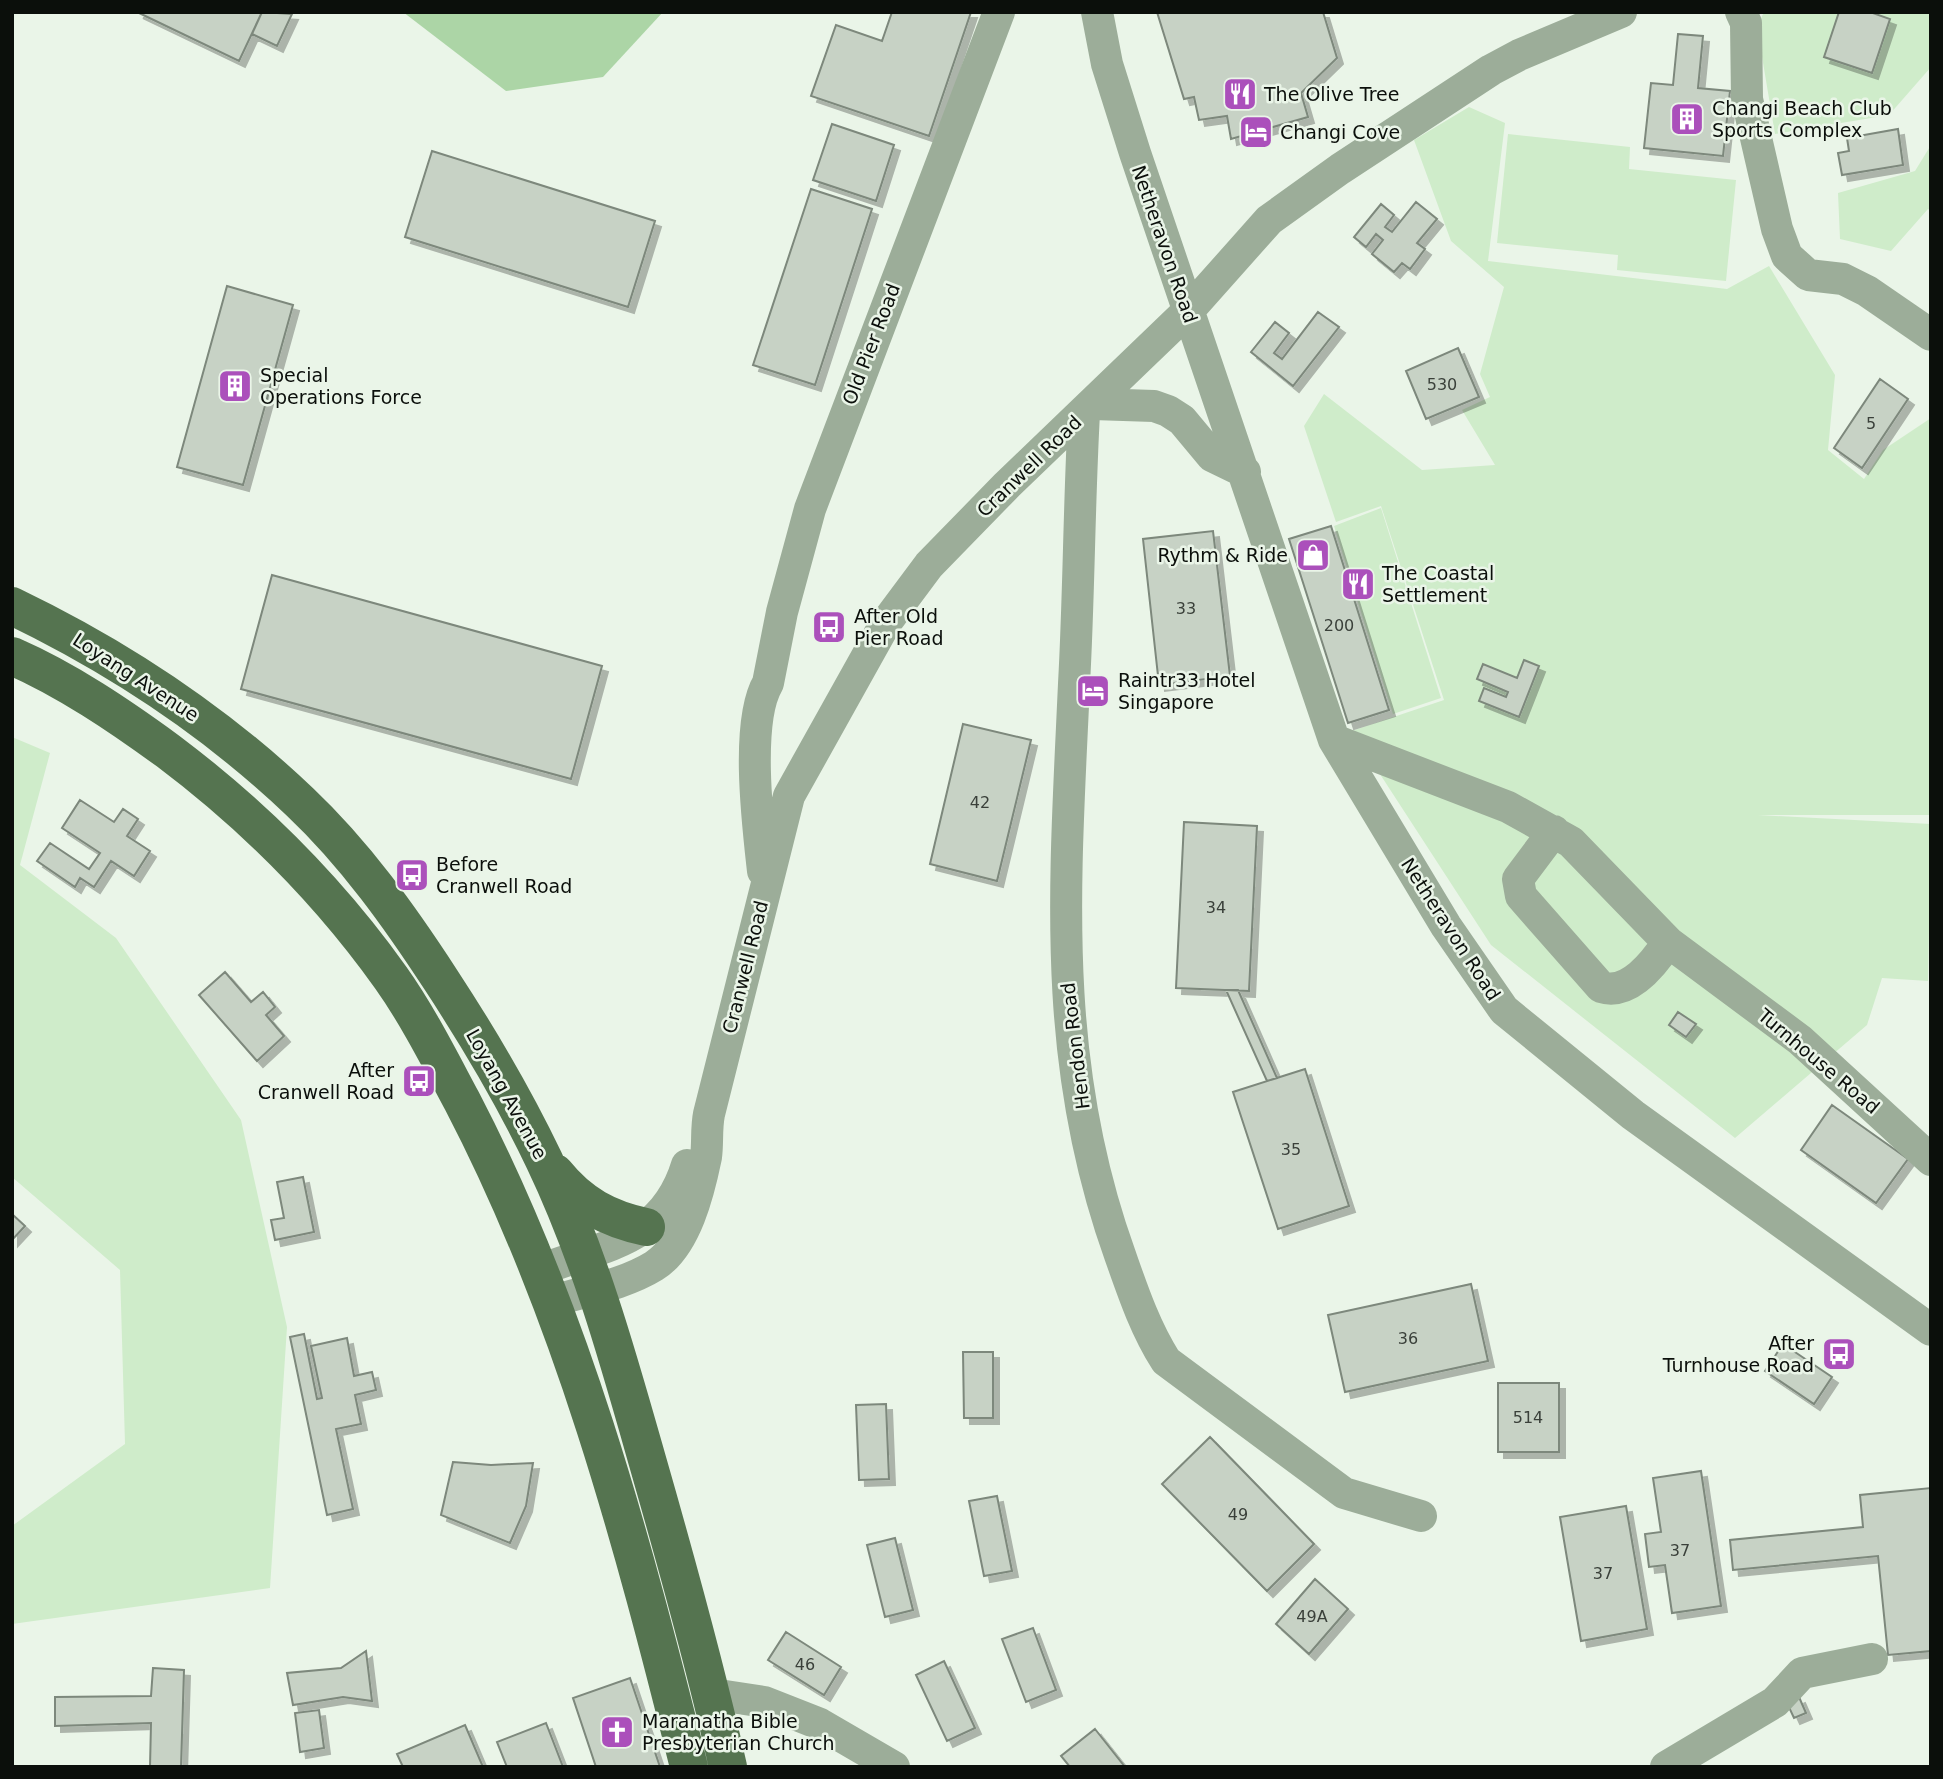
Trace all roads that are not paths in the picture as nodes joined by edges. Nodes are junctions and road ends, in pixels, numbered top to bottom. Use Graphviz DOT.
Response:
graph roads {
  1 [pos="999,12"];
  2 [pos="1097,12"];
  3 [pos="1621,12"];
  4 [pos="1747,16"];
  5 [pos="1188,311"];
  6 [pos="1931,335"];
  7 [pos="1088,409"];
  8 [pos="1245,472"];
  9 [pos="12,606"];
  10 [pos="12,656"];
  11 [pos="768,683"];
  12 [pos="1334,740"];
  13 [pos="756,746"];
  14 [pos="806,769"];
  15 [pos="789,796"];
  16 [pos="1554,831"];
  17 [pos="765,889"];
  18 [pos="1668,942"];
  19 [pos="706,1129"];
  20 [pos="1931,1160"];
  21 [pos="544,1161"];
  22 [pos="646,1227"];
  23 [pos="588,1271"];
  24 [pos="547,1286"];
  25 [pos="1931,1330"];
  26 [pos="1421,1516"];
  27 [pos="1872,1659"];
  28 [pos="712,1694"];
  29 [pos="689,1767"];
  30 [pos="728,1767"];
  31 [pos="894,1767"];
  32 [pos="1666,1767"];
  1 -- 11 [label="street, Old Pier Road"];
  2 -- 5 [label="street, Netheravon Road"];
  3 -- 5 [label="street, Cranwell Road"];
  4 -- 6 [label="street"];
  5 -- 7 [label="street, Cranwell Road"];
  5 -- 8 [label="street, Netheravon Road"];
  7 -- 8 [label="street"];
  7 -- 14 [label="street, Cranwell Road"];
  7 -- 26 [label="street, Hendon Road"];
  8 -- 12 [label="street, Netheravon Road"];
  9 -- 21 [label="main road, Loyang Avenue"];
  10 -- 24 [label="main road"];
  11 -- 13 [label="street, Old Pier Road"];
  11 -- 14 [label="street, Old Pier Road"];
  12 -- 16 [label="street, Turnhouse Road"];
  12 -- 25 [label="street, Netheravon Road"];
  13 -- 15 [label="street, Old Pier Road"];
  13 -- 17 [label="street, Old Pier Road"];
  14 -- 15 [label="street, Cranwell Road"];
  15 -- 17 [label="street, Cranwell Road"];
  16 -- 18 [label="street, Turnhouse Road"];
  16 -- 18 [label="street"];
  17 -- 19 [label="street, Cranwell Road"];
  18 -- 20 [label="street, Turnhouse Road"];
  19 -- 22 [label="street, Cranwell Road"];
  19 -- 23 [label="street, Cranwell Road"];
  21 -- 22 [label="main road"];
  21 -- 23 [label="main road, Loyang Avenue"];
  22 -- 23 [label="street, Cranwell Road"];
  23 -- 24 [label="street, Cranwell Road"];
  23 -- 28 [label="main road, Loyang Avenue"];
  24 -- 29 [label="main road"];
  27 -- 32 [label="street"];
  28 -- 30 [label="main road, Loyang Avenue"];
  28 -- 31 [label="street"];
}
